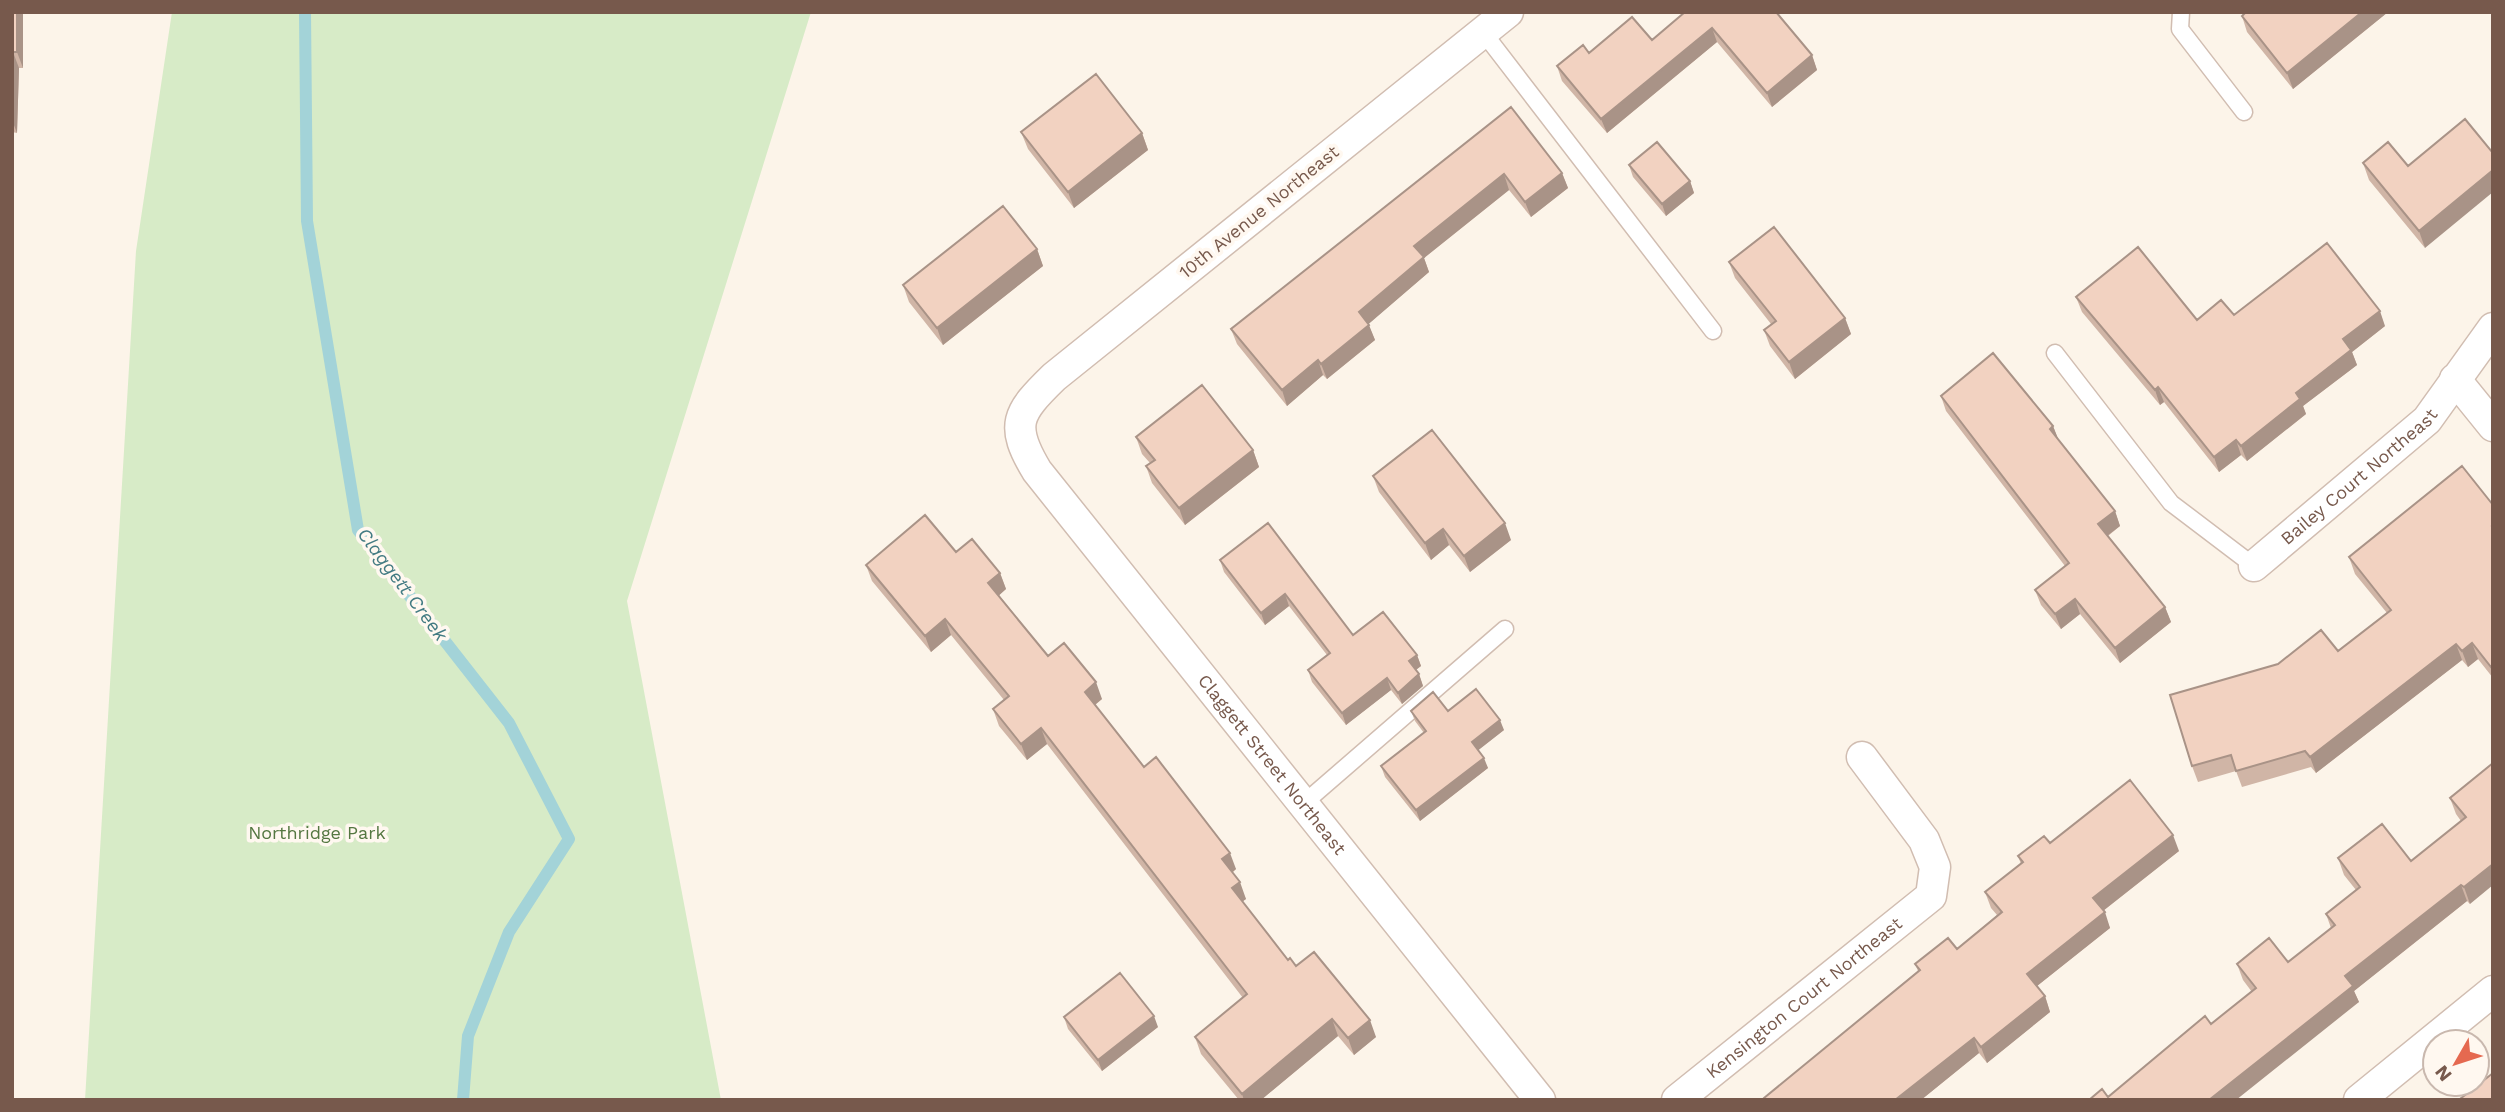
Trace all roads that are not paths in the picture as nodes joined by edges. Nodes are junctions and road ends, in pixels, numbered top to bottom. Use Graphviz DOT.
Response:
graph roads {
  1 [pos="1507,12"];
  2 [pos="2181,12"];
  3 [pos="1483,32"];
  4 [pos="2244,112"];
  5 [pos="2493,328"];
  6 [pos="1713,331"];
  7 [pos="2055,352"];
  8 [pos="2455,379"];
  9 [pos="1019,421"];
  10 [pos="2493,426"];
  11 [pos="2254,566"];
  12 [pos="1504,629"];
  13 [pos="1862,757"];
  14 [pos="1303,804"];
  15 [pos="2493,991"];
  16 [pos="1540,1100"];
  17 [pos="1677,1100"];
  18 [pos="2359,1100"];
  1 -- 3 [label="street, 10th Avenue Northeast"];
  2 -- 4 [label="lane"];
  3 -- 6 [label="lane"];
  3 -- 9 [label="street, 10th Avenue Northeast"];
  5 -- 8 [label="street, Bailey Court Northeast"];
  7 -- 11 [label="lane"];
  8 -- 10 [label="street"];
  8 -- 11 [label="street, Bailey Court Northeast"];
  9 -- 14 [label="street, Claggett Street Northeast"];
  12 -- 14 [label="lane"];
  13 -- 17 [label="street, Kensington Court Northeast"];
  14 -- 16 [label="street, Claggett Street Northeast"];
  15 -- 18 [label="street"];
}
